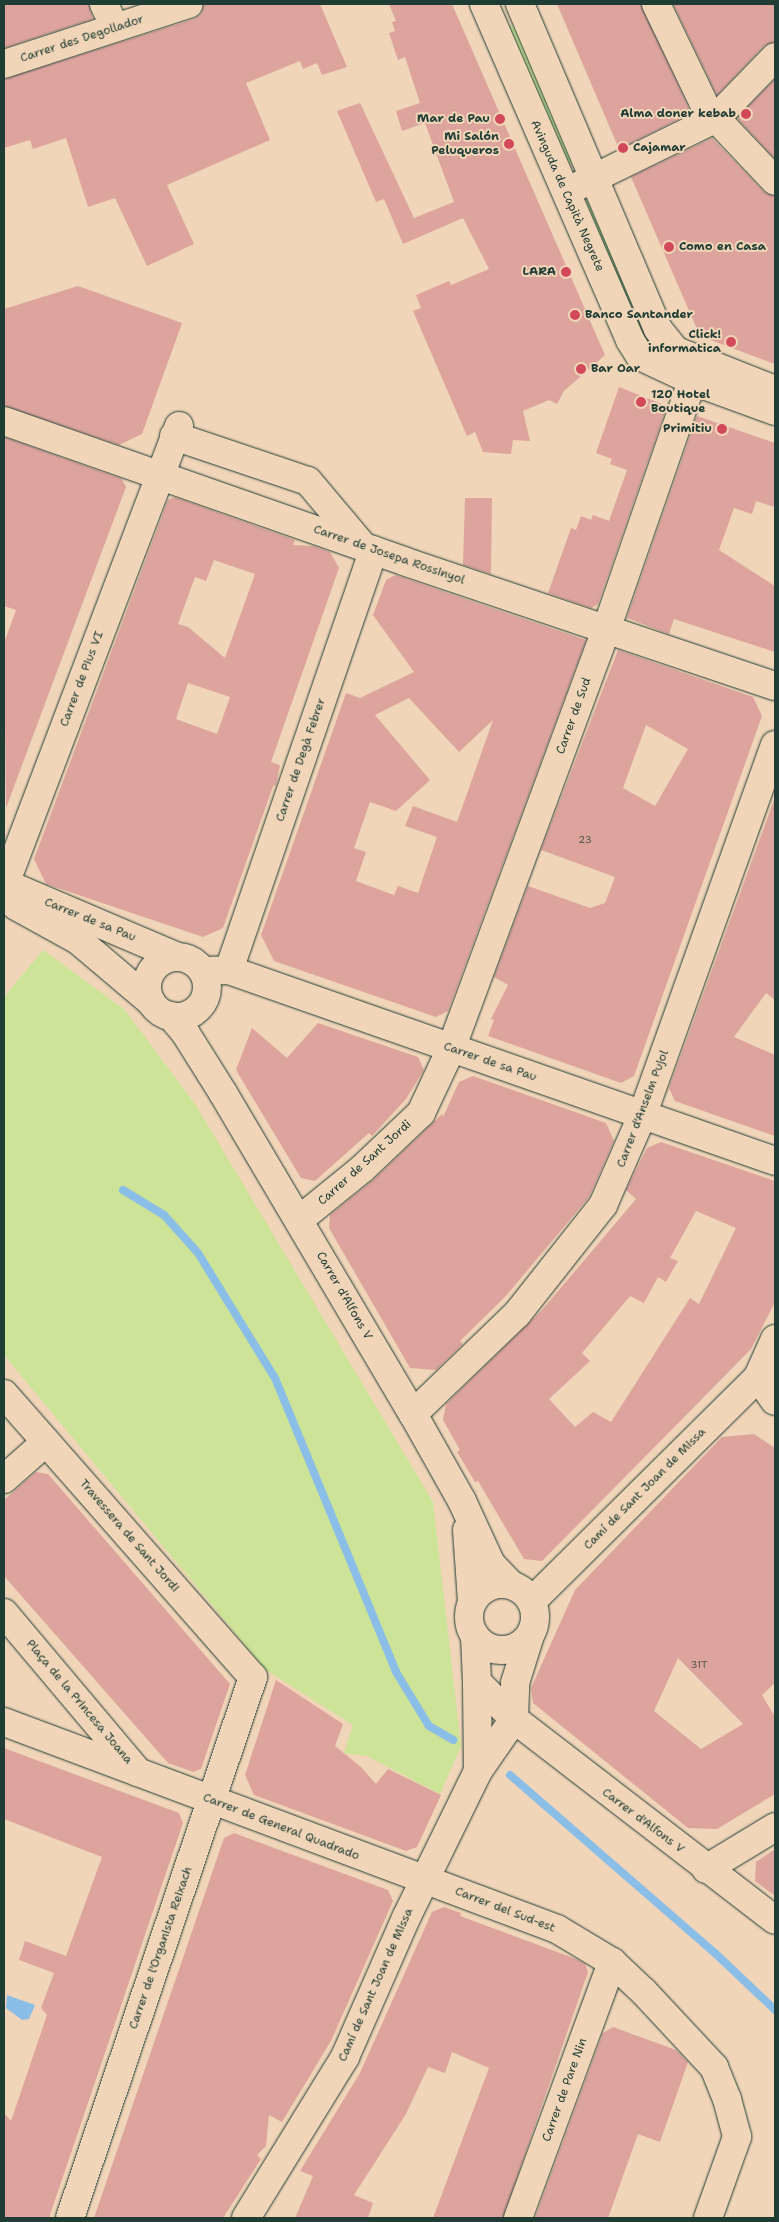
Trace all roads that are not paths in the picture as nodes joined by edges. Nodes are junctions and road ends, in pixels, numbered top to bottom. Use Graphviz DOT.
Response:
graph roads {
  1 [pos="190,4"];
  2 [pos="518,4"];
  3 [pos="656,4"];
  4 [pos="486,9"];
  5 [pos="109,16"];
  6 [pos="775,57"];
  7 [pos="4,64"];
  8 [pos="715,119"];
  9 [pos="594,178"];
  10 [pos="775,181"];
  11 [pos="566,194"];
  12 [pos="685,366"];
  13 [pos="775,390"];
  14 [pos="775,411"];
  15 [pos="4,421"];
  16 [pos="160,475"];
  17 [pos="368,548"];
  18 [pos="606,630"];
  19 [pos="775,686"];
  20 [pos="775,745"];
  21 [pos="4,889"];
  22 [pos="175,956"];
  23 [pos="216,971"];
  24 [pos="206,998"];
  25 [pos="161,1009"];
  26 [pos="451,1049"];
  27 [pos="223,1093"];
  28 [pos="642,1116"];
  29 [pos="775,1161"];
  30 [pos="299,1220"];
  31 [pos="775,1340"];
  32 [pos="758,1377"];
  33 [pos="4,1394"];
  34 [pos="775,1401"];
  35 [pos="413,1414"];
  36 [pos="46,1442"];
  37 [pos="4,1479"];
  38 [pos="462,1501"];
  39 [pos="510,1584"];
  40 [pos="472,1601"];
  41 [pos="532,1601"];
  42 [pos="4,1612"];
  43 [pos="530,1635"];
  44 [pos="475,1636"];
  45 [pos="254,1677"];
  46 [pos="477,1682"];
  47 [pos="514,1719"];
  48 [pos="4,1722"];
  49 [pos="478,1771"];
  50 [pos="139,1773"];
  51 [pos="212,1801"];
  52 [pos="775,1827"];
  53 [pos="706,1869"];
  54 [pos="424,1880"];
  55 [pos="775,1920"];
  56 [pos="612,1962"];
  57 [pos="70,2218"];
  58 [pos="246,2218"];
  59 [pos="518,2218"];
  60 [pos="708,2218"];
  1 -- 5 [label="street, Carrer des Degollador"];
  2 -- 4 [label="street"];
  2 -- 9 [label="street"];
  3 -- 8 [label="street"];
  4 -- 11 [label="street, Avinguda de Capità Negrete"];
  5 -- 7 [label="street, Carrer des Degollador"];
  6 -- 8 [label="street"];
  8 -- 9 [label="street"];
  8 -- 10 [label="street"];
  9 -- 11 [label="street"];
  9 -- 12 [label="street"];
  11 -- 12 [label="street, Avinguda de Capità Negrete"];
  12 -- 13 [label="street"];
  12 -- 14 [label="street"];
  12 -- 18 [label="street, Carrer de Sud"];
  15 -- 16 [label="street, Carrer de Josepa Rossinyol"];
  16 -- 17 [label="street, Carrer de Josepa Rossinyol"];
  16 -- 17 [label="street, Carrer de Pius VI"];
  16 -- 21 [label="street, Carrer de Pius VI"];
  17 -- 18 [label="street, Carrer de Josepa Rossinyol"];
  17 -- 23 [label="street, Carrer de Degà Febrer"];
  18 -- 19 [label="street, Carrer de Josepa Rossinyol"];
  18 -- 26 [label="street, Carrer de Sud"];
  20 -- 28 [label="street, Carrer d'Anselm Pujol"];
  21 -- 22 [label="street, Carrer de sa Pau"];
  21 -- 25 [label="street, Carrer de sa Pau"];
  22 -- 23 [label="street"];
  22 -- 25 [label="street"];
  23 -- 24 [label="street"];
  23 -- 26 [label="street, Carrer de sa Pau"];
  24 -- 25 [label="street"];
  24 -- 27 [label="street, Carrer d'Alfons V"];
  25 -- 27 [label="street, Carrer d'Alfons V"];
  26 -- 28 [label="street, Carrer de sa Pau"];
  26 -- 30 [label="street, Carrer de Sant Jordi"];
  27 -- 30 [label="street, Carrer d'Alfons V"];
  28 -- 29 [label="street, Carrer de sa Pau"];
  28 -- 35 [label="street, Carrer d'Anselm Pujol"];
  30 -- 35 [label="street, Carrer d'Alfons V"];
  31 -- 32 [label="street"];
  32 -- 34 [label="street"];
  32 -- 41 [label="street, Camí de Sant Joan de Missa"];
  33 -- 36 [label="street, Travessera de Sant Jordi"];
  35 -- 38 [label="street, Carrer d'Alfons V"];
  36 -- 37 [label="street"];
  36 -- 45 [label="street, Travessera de Sant Jordi"];
  38 -- 39 [label="street, Carrer d'Alfons V"];
  38 -- 40 [label="street, Carrer d'Alfons V"];
  39 -- 40 [label="street"];
  39 -- 41 [label="street"];
  40 -- 44 [label="street"];
  41 -- 43 [label="street"];
  42 -- 50 [label="street, Plaça de la Princesa Joana"];
  43 -- 44 [label="street"];
  43 -- 47 [label="street"];
  44 -- 46 [label="street, Camí de Sant Joan de Missa"];
  45 -- 51 [label="street, Carrer de l'Organista Reixach"];
  46 -- 47 [label="street"];
  46 -- 49 [label="street, Camí de Sant Joan de Missa"];
  47 -- 49 [label="street, Camí de Sant Joan de Missa"];
  47 -- 53 [label="street, Carrer d'Alfons V"];
  48 -- 50 [label="street, Plaça de la Princesa Joana"];
  49 -- 54 [label="street, Camí de Sant Joan de Missa"];
  50 -- 51 [label="street, Carrer de General Quadrado"];
  51 -- 54 [label="street, Carrer de General Quadrado"];
  51 -- 57 [label="street, Carrer de l'Organista Reixach"];
  52 -- 53 [label="street"];
  53 -- 55 [label="street, Carrer d'Alfons V"];
  54 -- 56 [label="street, Carrer del Sud-est"];
  54 -- 58 [label="street, Camí de Sant Joan de Missa"];
  56 -- 59 [label="street, Carrer de Pare Nin"];
  56 -- 60 [label="street, Carrer del Sud-est"];
}
